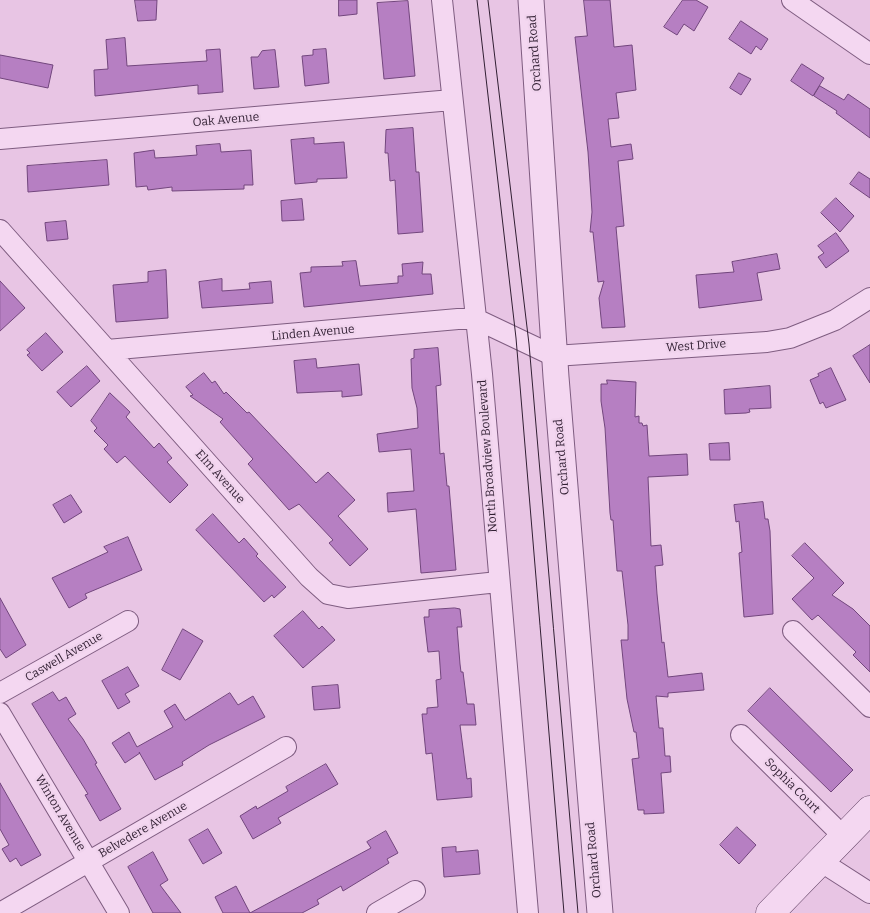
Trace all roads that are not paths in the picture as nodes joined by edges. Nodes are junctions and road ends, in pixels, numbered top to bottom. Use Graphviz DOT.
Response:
graph roads {
  1 [pos="442,0"];
  2 [pos="531,0"];
  3 [pos="792,0"];
  4 [pos="870,54"];
  5 [pos="452,100"];
  6 [pos="0,139"];
  7 [pos="0,230"];
  8 [pos="870,298"];
  9 [pos="476,319"];
  10 [pos="107,350"];
  11 [pos="554,356"];
  12 [pos="498,582"];
  13 [pos="128,621"];
  14 [pos="793,631"];
  15 [pos="0,693"];
  16 [pos="870,707"];
  17 [pos="0,712"];
  18 [pos="741,735"];
  19 [pos="286,747"];
  20 [pos="870,810"];
  21 [pos="844,837"];
  22 [pos="89,861"];
  23 [pos="820,861"];
  24 [pos="415,891"];
  25 [pos="870,893"];
  26 [pos="0,913"];
  27 [pos="119,913"];
  28 [pos="376,913"];
  29 [pos="528,913"];
  30 [pos="600,913"];
  31 [pos="770,913"];
  1 -- 5 [label="street, North Broadview Boulevard"];
  2 -- 11 [label="street, Orchard Road"];
  3 -- 4 [label="street"];
  5 -- 6 [label="street, Oak Avenue"];
  5 -- 9 [label="street, North Broadview Boulevard"];
  7 -- 10 [label="street, Elm Avenue"];
  8 -- 11 [label="street, West Drive"];
  9 -- 10 [label="street, Linden Avenue"];
  9 -- 11 [label="street, West Drive"];
  9 -- 12 [label="street, North Broadview Boulevard"];
  10 -- 12 [label="street, Elm Avenue"];
  11 -- 30 [label="street, Orchard Road"];
  12 -- 29 [label="street, North Broadview Boulevard"];
  13 -- 15 [label="street, Caswell Avenue"];
  14 -- 16 [label="street"];
  17 -- 22 [label="street, Winton Avenue"];
  18 -- 21 [label="street, Sophia Court"];
  19 -- 22 [label="street, Belvedere Avenue"];
  20 -- 21 [label="main road"];
  21 -- 23 [label="main road"];
  22 -- 26 [label="street, Belvedere Avenue"];
  22 -- 27 [label="street, Winton Avenue"];
  23 -- 25 [label="street"];
  23 -- 31 [label="main road"];
  24 -- 28 [label="street"];
}
